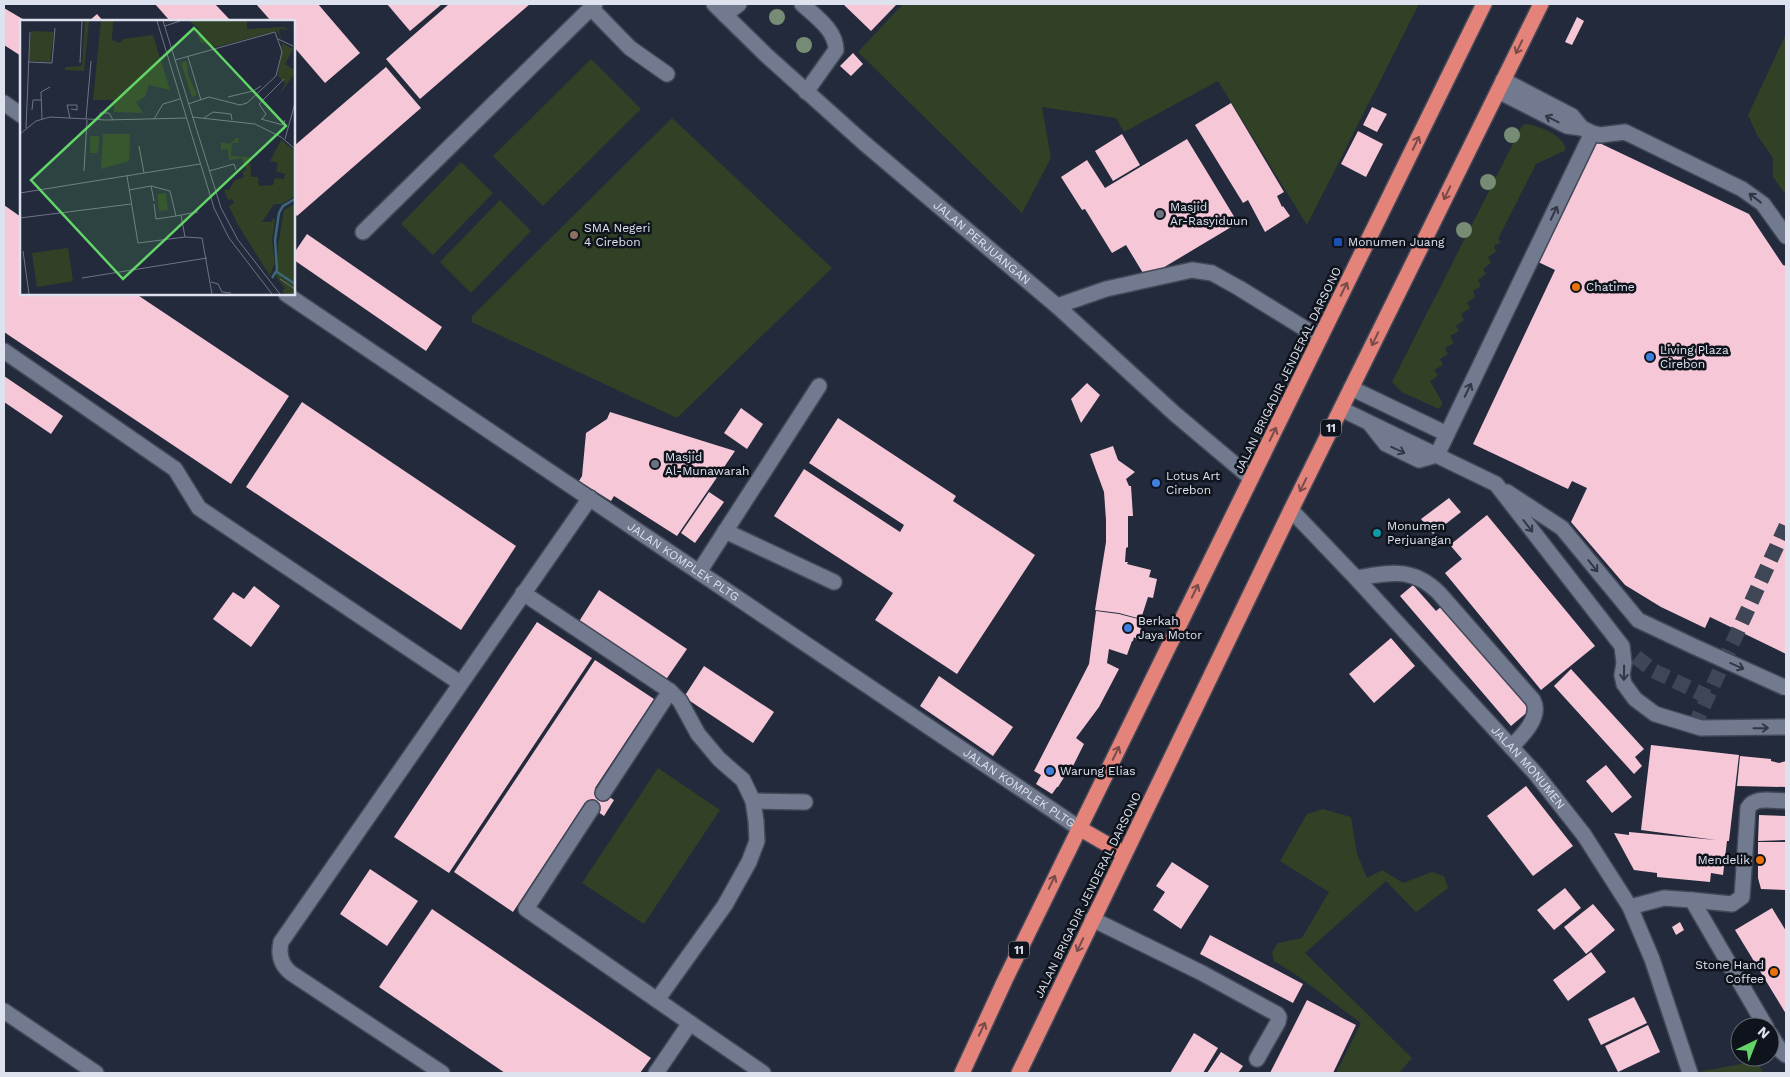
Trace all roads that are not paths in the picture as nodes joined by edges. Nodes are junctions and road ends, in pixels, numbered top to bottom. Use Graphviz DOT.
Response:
graph roads {
  1 [pos="714,4"];
  2 [pos="739,4"];
  3 [pos="802,4"];
  4 [pos="1484,4"];
  5 [pos="1541,4"];
  6 [pos="593,6"];
  7 [pos="725,15"];
  8 [pos="667,74"];
  9 [pos="1500,85"];
  10 [pos="806,92"];
  11 [pos="4,103"];
  12 [pos="20,114"];
  13 [pos="1587,130"];
  14 [pos="363,232"];
  15 [pos="1786,236"];
  16 [pos="287,295"];
  17 [pos="1058,306"];
  18 [pos="1320,338"];
  19 [pos="4,351"];
  20 [pos="819,386"];
  21 [pos="1351,388"];
  22 [pos="1341,409"];
  23 [pos="1447,434"];
  24 [pos="1437,455"];
  25 [pos="1251,478"];
  26 [pos="1496,484"];
  27 [pos="590,498"];
  28 [pos="1291,510"];
  29 [pos="725,531"];
  30 [pos="699,572"];
  31 [pos="1356,578"];
  32 [pos="834,582"];
  33 [pos="523,593"];
  34 [pos="1622,646"];
  35 [pos="1636,657"];
  36 [pos="460,683"];
  37 [pos="1786,688"];
  38 [pos="670,691"];
  39 [pos="1786,727"];
  40 [pos="1511,747"];
  41 [pos="603,792"];
  42 [pos="753,802"];
  43 [pos="805,802"];
  44 [pos="1786,802"];
  45 [pos="592,808"];
  46 [pos="1079,828"];
  47 [pos="1124,854"];
  48 [pos="1692,900"];
  49 [pos="1630,907"];
  50 [pos="1092,919"];
  51 [pos="657,1000"];
  52 [pos="4,1011"];
  53 [pos="1760,1017"];
  54 [pos="690,1023"];
  55 [pos="1257,1059"];
  56 [pos="96,1073"];
  57 [pos="442,1073"];
  58 [pos="656,1073"];
  59 [pos="763,1073"];
  60 [pos="962,1073"];
  61 [pos="1019,1073"];
  62 [pos="1690,1073"];
  1 -- 7 [label="street, JALAN PERJUANGAN"];
  2 -- 7 [label="street"];
  3 -- 10 [label="street"];
  18 -- 4 [label="highway, JALAN BRIGADIR JENDERAL DARSONO / 11, one-way"];
  5 -- 9 [label="highway, JALAN BRIGADIR JENDERAL DARSONO / 11, one-way"];
  6 -- 8 [label="street"];
  6 -- 14 [label="street"];
  7 -- 10 [label="street, JALAN PERJUANGAN"];
  13 -- 9 [label="street, one-way"];
  9 -- 21 [label="highway, JALAN BRIGADIR JENDERAL DARSONO / 11, one-way"];
  10 -- 17 [label="street, JALAN PERJUANGAN"];
  11 -- 12 [label="street"];
  15 -- 13 [label="street, one-way"];
  23 -- 13 [label="street, one-way"];
  16 -- 27 [label="street, JALAN KOMPLEK PLTG"];
  17 -- 18 [label="street"];
  17 -- 25 [label="street, JALAN PERJUANGAN"];
  25 -- 18 [label="highway, JALAN BRIGADIR JENDERAL DARSONO / 11, one-way"];
  19 -- 36 [label="street"];
  20 -- 29 [label="street"];
  21 -- 22 [label="highway, JALAN BRIGADIR JENDERAL DARSONO / 11"];
  21 -- 23 [label="street"];
  22 -- 24 [label="street, one-way"];
  22 -- 28 [label="highway, JALAN BRIGADIR JENDERAL DARSONO / 11, one-way"];
  23 -- 24 [label="street"];
  24 -- 26 [label="street"];
  46 -- 25 [label="highway, JALAN BRIGADIR JENDERAL DARSONO / 11, one-way"];
  26 -- 34 [label="street, one-way"];
  26 -- 37 [label="street, one-way, bridge"];
  27 -- 30 [label="street, JALAN KOMPLEK PLTG"];
  27 -- 33 [label="street"];
  28 -- 31 [label="street, JALAN MONUMEN"];
  28 -- 47 [label="highway, JALAN BRIGADIR JENDERAL DARSONO / 11"];
  29 -- 30 [label="street"];
  29 -- 32 [label="street"];
  30 -- 46 [label="street, JALAN KOMPLEK PLTG"];
  31 -- 40 [label="street, JALAN MONUMEN"];
  31 -- 40 [label="street"];
  33 -- 36 [label="street"];
  33 -- 38 [label="street"];
  34 -- 35 [label="street"];
  34 -- 39 [label="street, one-way"];
  36 -- 57 [label="street"];
  38 -- 41 [label="street"];
  38 -- 42 [label="street"];
  40 -- 49 [label="street, JALAN MONUMEN"];
  42 -- 43 [label="street"];
  42 -- 51 [label="street"];
  44 -- 48 [label="street"];
  45 -- 51 [label="street"];
  46 -- 47 [label="highway"];
  60 -- 46 [label="highway, JALAN BRIGADIR JENDERAL DARSONO / 11, one-way"];
  47 -- 50 [label="highway, JALAN BRIGADIR JENDERAL DARSONO / 11"];
  48 -- 49 [label="street"];
  48 -- 53 [label="street"];
  49 -- 62 [label="street, JALAN MONUMEN"];
  50 -- 55 [label="street"];
  50 -- 61 [label="highway, JALAN BRIGADIR JENDERAL DARSONO / 11, one-way"];
  51 -- 54 [label="street"];
  52 -- 56 [label="street"];
  54 -- 58 [label="street"];
  54 -- 59 [label="street"];
}
